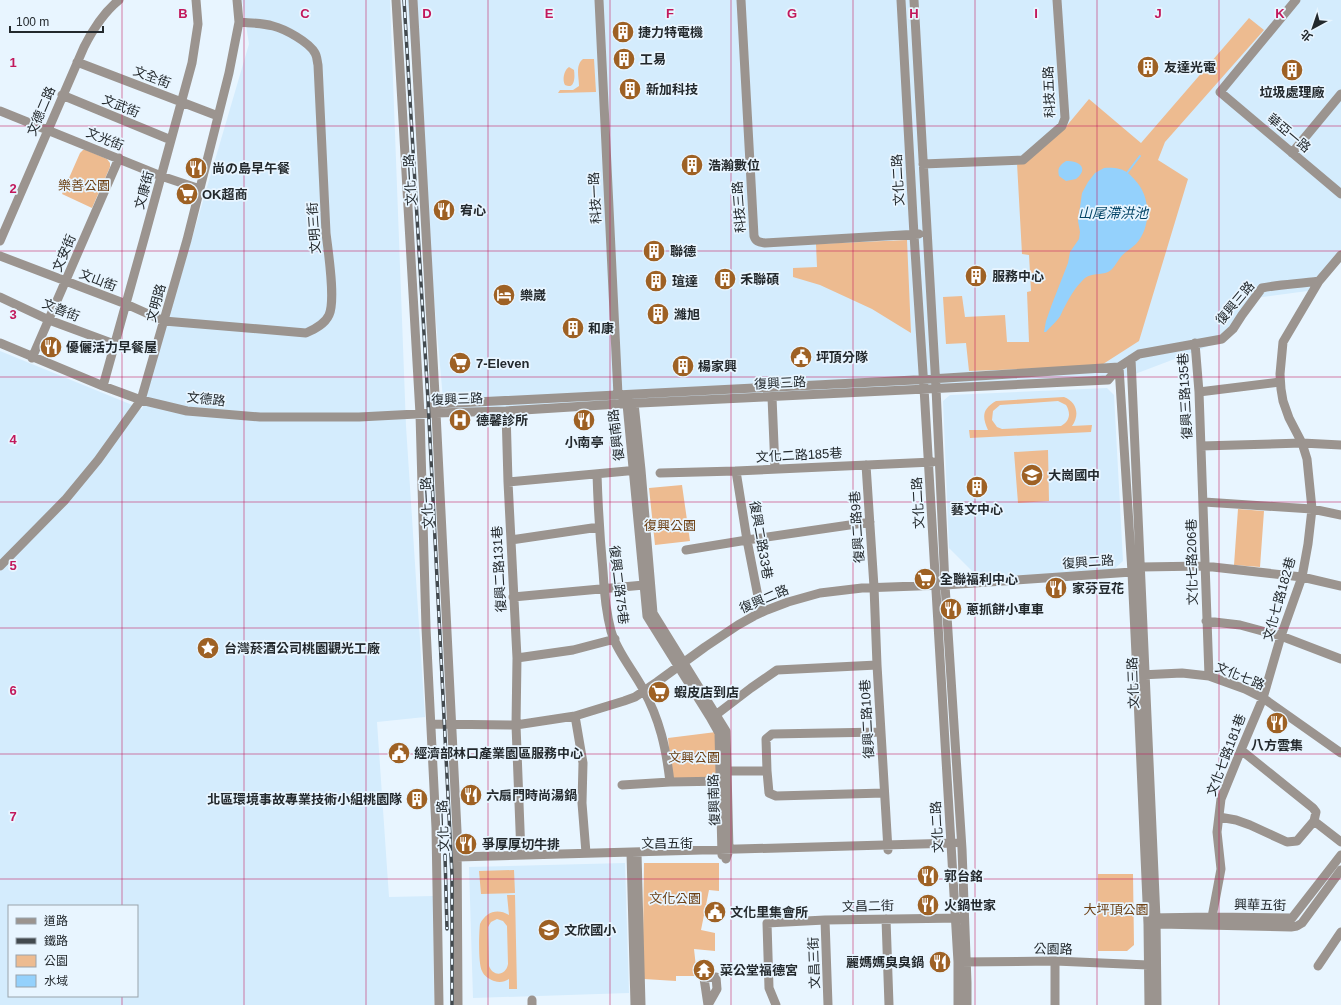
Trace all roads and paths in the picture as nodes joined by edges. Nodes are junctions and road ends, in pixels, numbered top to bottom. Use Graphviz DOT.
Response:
graph roads {
  1 [pos="119,0"];
  2 [pos="196,0"];
  3 [pos="237,0"];
  4 [pos="396,0"];
  5 [pos="413,0"];
  6 [pos="598,0"];
  7 [pos="741,0"];
  8 [pos="901,0"];
  9 [pos="914,0"];
  10 [pos="1057,0"];
  11 [pos="1296,0"];
  12 [pos="239,22"];
  13 [pos="77,62"];
  14 [pos="1341,94"];
  15 [pos="62,95"];
  16 [pos="181,103"];
  17 [pos="0,111"];
  18 [pos="218,116"];
  19 [pos="48,130"];
  20 [pos="171,140"];
  21 [pos="1292,153"];
  22 [pos="119,158"];
  23 [pos="923,164"];
  24 [pos="161,176"];
  25 [pos="200,189"];
  26 [pos="1341,194"];
  27 [pos="926,234"];
  28 [pos="914,235"];
  29 [pos="0,241"];
  30 [pos="1341,255"];
  31 [pos="0,256"];
  32 [pos="66,281"];
  33 [pos="1319,281"];
  34 [pos="0,297"];
  35 [pos="126,304"];
  36 [pos="50,320"];
  37 [pos="164,321"];
  38 [pos="0,343"];
  39 [pos="1195,343"];
  40 [pos="114,344"];
  41 [pos="32,358"];
  42 [pos="1130,359"];
  43 [pos="1119,367"];
  44 [pos="1280,382"];
  45 [pos="935,383"];
  46 [pos="924,384"];
  47 [pos="103,386"];
  48 [pos="708,390"];
  49 [pos="1199,392"];
  50 [pos="618,394"];
  51 [pos="772,397"];
  52 [pos="141,400"];
  53 [pos="709,400"];
  54 [pos="631,404"];
  55 [pos="436,408"];
  56 [pos="506,411"];
  57 [pos="420,414"];
  58 [pos="1302,443"];
  59 [pos="1341,445"];
  60 [pos="1201,446"];
  61 [pos="928,462"];
  62 [pos="939,462"];
  63 [pos="866,465"];
  64 [pos="637,470"];
  65 [pos="775,470"];
  66 [pos="736,472"];
  67 [pos="596,474"];
  68 [pos="660,474"];
  69 [pos="508,482"];
  70 [pos="1204,502"];
  71 [pos="1312,509"];
  72 [pos="1341,515"];
  73 [pos="870,522"];
  74 [pos="599,528"];
  75 [pos="511,540"];
  76 [pos="747,540"];
  77 [pos="686,550"];
  78 [pos="0,566"];
  79 [pos="1204,566"];
  80 [pos="1141,567"];
  81 [pos="1132,572"];
  82 [pos="1302,577"];
  83 [pos="644,585"];
  84 [pos="940,585"];
  85 [pos="1341,586"];
  86 [pos="874,588"];
  87 [pos="604,589"];
  88 [pos="513,597"];
  89 [pos="761,612"];
  90 [pos="1206,621"];
  91 [pos="1281,636"];
  92 [pos="615,639"];
  93 [pos="669,645"];
  94 [pos="517,658"];
  95 [pos="1341,660"];
  96 [pos="682,664"];
  97 [pos="877,665"];
  98 [pos="1141,675"];
  99 [pos="1209,676"];
  100 [pos="644,691"];
  101 [pos="1263,698"];
  102 [pos="717,714"];
  103 [pos="574,716"];
  104 [pos="431,724"];
  105 [pos="451,724"];
  106 [pos="516,725"];
  107 [pos="881,732"];
  108 [pos="1241,750"];
  109 [pos="1341,753"];
  110 [pos="726,771"];
  111 [pos="767,771"];
  112 [pos="723,781"];
  113 [pos="670,782"];
  114 [pos="622,785"];
  115 [pos="884,793"];
  116 [pos="1219,817"];
  117 [pos="1314,821"];
  118 [pos="1341,842"];
  119 [pos="961,846"];
  120 [pos="951,847"];
  121 [pos="888,848"];
  122 [pos="586,853"];
  123 [pos="725,854"];
  124 [pos="521,855"];
  125 [pos="635,855"];
  126 [pos="1341,855"];
  127 [pos="457,857"];
  128 [pos="1341,870"];
  129 [pos="1212,917"];
  130 [pos="960,918"];
  131 [pos="886,919"];
  132 [pos="825,920"];
  133 [pos="1152,921"];
  134 [pos="1341,932"];
  135 [pos="637,947"];
  136 [pos="1055,961"];
  137 [pos="962,962"];
  138 [pos="1148,965"];
  139 [pos="1318,966"];
  140 [pos="439,1005"];
  141 [pos="458,1005"];
  142 [pos="635,1005"];
  143 [pos="642,1005"];
  144 [pos="776,1005"];
  145 [pos="828,1005"];
  146 [pos="889,1005"];
  147 [pos="958,1005"];
  148 [pos="967,1005"];
  149 [pos="1055,1005"];
  150 [pos="1149,1005"];
  151 [pos="1157,1005"];
  1 -- 13 [label="street, 文德二路"];
  2 -- 16 [label="street, 文康街"];
  3 -- 12 [label="street, 文明路"];
  4 -- 57 [label="street, 文化一路"];
  5 -- 55 [label="street, 文化一路"];
  6 -- 50 [label="street, 科技一路"];
  7 -- 28 [label="street, 科技三路"];
  8 -- 28 [label="street, 文化二路"];
  9 -- 23 [label="street, 文化二路"];
  10 -- 23 [label="street, 科技五路"];
  11 -- 21 [label="street, 華亞一路"];
  12 -- 18 [label="street, 文明路"];
  12 -- 37 [label="street, 文明三街"];
  13 -- 15 [label="street, 文德二路"];
  13 -- 16 [label="street, 文全街"];
  14 -- 21 [label="street"];
  15 -- 19 [label="street, 文德二路"];
  15 -- 20 [label="street, 文武街"];
  16 -- 18 [label="street, 文全街"];
  16 -- 20 [label="street, 文康街"];
  17 -- 19 [label="street, 文光街"];
  18 -- 25 [label="street, 文明路"];
  19 -- 22 [label="street, 文光街"];
  19 -- 29 [label="street, 文德二路"];
  20 -- 24 [label="street, 文康街"];
  21 -- 26 [label="street, 華亞一路"];
  22 -- 24 [label="street, 文光街"];
  22 -- 32 [label="street, 文安街"];
  23 -- 27 [label="street, 文化二路"];
  24 -- 25 [label="street, 文光街"];
  24 -- 35 [label="street, 文康街"];
  25 -- 37 [label="street, 文明路"];
  27 -- 28 [label="street, 科技三路"];
  27 -- 45 [label="street, 文化二路"];
  28 -- 46 [label="street, 文化二路"];
  30 -- 33 [label="street"];
  31 -- 32 [label="street, 文山街"];
  32 -- 35 [label="street, 文山街"];
  32 -- 36 [label="street, 文安街"];
  33 -- 39 [label="street, 復興三路"];
  33 -- 44 [label="street, 文化七路182巷"];
  34 -- 36 [label="street, 文善街"];
  35 -- 37 [label="street, 文山街"];
  35 -- 40 [label="street, 文康街"];
  36 -- 40 [label="street, 文善街"];
  36 -- 41 [label="street, 文安街"];
  37 -- 52 [label="street, 文明路"];
  38 -- 41 [label="street, 文德路"];
  39 -- 42 [label="street, 復興三路"];
  39 -- 49 [label="street, 復興三路135巷"];
  40 -- 47 [label="street, 文康街"];
  41 -- 47 [label="street, 文德路"];
  42 -- 43 [label="street, 復興三路"];
  42 -- 80 [label="street, 文化三路"];
  43 -- 45 [label="street, 復興三路"];
  43 -- 81 [label="street, 文化三路"];
  44 -- 49 [label="street"];
  44 -- 58 [label="street, 文化七路182巷"];
  45 -- 46 [label="street, 復興三路"];
  45 -- 62 [label="street, 文化二路"];
  46 -- 48 [label="street, 復興三路"];
  46 -- 51 [label="street, 復興三路"];
  46 -- 61 [label="street, 文化二路"];
  47 -- 52 [label="street, 文德路"];
  48 -- 50 [label="street, 復興三路"];
  48 -- 53 [label="street"];
  49 -- 60 [label="street, 復興三路135巷"];
  50 -- 54 [label="street, 復興南路"];
  50 -- 55 [label="street, 復興三路"];
  51 -- 53 [label="street, 復興三路"];
  51 -- 65 [label="street"];
  52 -- 57 [label="street, 文德路"];
  52 -- 78 [label="street, 文明路"];
  53 -- 54 [label="street, 復興三路"];
  54 -- 56 [label="street, 復興三路"];
  54 -- 64 [label="street, 復興南路"];
  55 -- 56 [label="street, 復興三路"];
  55 -- 57 [label="street, 復興三路"];
  55 -- 105 [label="street, 文化一路"];
  56 -- 69 [label="street, 復興二路131巷"];
  57 -- 104 [label="street, 文化一路"];
  58 -- 59 [label="street"];
  58 -- 60 [label="street"];
  58 -- 71 [label="street, 文化七路182巷"];
  60 -- 70 [label="street, 文化七路206巷"];
  61 -- 62 [label="street, 文化二路185巷"];
  61 -- 63 [label="street, 文化二路185巷"];
  61 -- 84 [label="street, 文化二路"];
  62 -- 84 [label="street, 文化二路"];
  63 -- 65 [label="street, 文化二路185巷"];
  63 -- 73 [label="street, 復興二路9巷"];
  64 -- 67 [label="street"];
  64 -- 83 [label="street, 復興南路"];
  64 -- 93 [label="street, 復興南路"];
  65 -- 66 [label="street, 文化二路185巷"];
  66 -- 68 [label="street, 文化二路185巷"];
  66 -- 76 [label="street, 復興二路33巷"];
  67 -- 69 [label="street"];
  67 -- 74 [label="street, 復興二路75巷"];
  69 -- 75 [label="street, 復興二路131巷"];
  70 -- 71 [label="street"];
  70 -- 79 [label="street, 文化七路206巷"];
  71 -- 72 [label="street"];
  71 -- 82 [label="street, 文化七路182巷"];
  73 -- 76 [label="street"];
  73 -- 86 [label="street, 復興二路9巷"];
  74 -- 75 [label="street"];
  74 -- 87 [label="street, 復興二路75巷"];
  75 -- 88 [label="street, 復興二路131巷"];
  76 -- 77 [label="street"];
  76 -- 89 [label="street, 復興二路33巷"];
  79 -- 80 [label="street"];
  79 -- 82 [label="street"];
  79 -- 90 [label="street, 文化七路206巷"];
  80 -- 81 [label="street"];
  80 -- 98 [label="street, 文化三路"];
  81 -- 84 [label="street, 復興二路"];
  81 -- 98 [label="street, 文化三路"];
  82 -- 85 [label="street"];
  82 -- 91 [label="street, 文化七路182巷"];
  83 -- 87 [label="street"];
  83 -- 93 [label="street, 復興南路"];
  84 -- 86 [label="street, 復興二路"];
  84 -- 119 [label="street, 文化二路"];
  84 -- 120 [label="street, 文化二路"];
  86 -- 89 [label="street, 復興二路"];
  86 -- 97 [label="street, 復興二路10巷"];
  87 -- 88 [label="street"];
  87 -- 92 [label="street, 復興二路75巷"];
  88 -- 94 [label="street, 復興二路131巷"];
  89 -- 96 [label="street, 復興二路"];
  90 -- 91 [label="street"];
  90 -- 99 [label="street, 文化七路206巷"];
  91 -- 95 [label="street"];
  91 -- 101 [label="street, 文化七路182巷"];
  92 -- 94 [label="street"];
  92 -- 100 [label="street, 復興二路75巷"];
  93 -- 96 [label="street, 復興南路"];
  94 -- 106 [label="street, 復興二路131巷"];
  96 -- 100 [label="street, 復興二路"];
  96 -- 102 [label="street, 復興南路"];
  96 -- 112 [label="street, 復興南路"];
  97 -- 102 [label="street"];
  97 -- 107 [label="street, 復興二路10巷"];
  98 -- 99 [label="street, 文化七路"];
  98 -- 133 [label="street, 文化三路"];
  99 -- 101 [label="street, 文化七路"];
  100 -- 103 [label="street, 復興二路"];
  100 -- 113 [label="street, 復興二路75巷"];
  101 -- 108 [label="street, 文化七路181巷"];
  101 -- 109 [label="street, 文化七路"];
  102 -- 110 [label="street, 復興南路"];
  103 -- 106 [label="street, 復興二路"];
  103 -- 122 [label="street"];
  104 -- 105 [label="street, 復興二路"];
  104 -- 140 [label="street, 文化一路"];
  105 -- 106 [label="street, 復興二路"];
  105 -- 127 [label="street, 文化一路"];
  106 -- 124 [label="street, 復興二路131巷"];
  107 -- 111 [label="street"];
  107 -- 115 [label="street, 復興二路10巷"];
  108 -- 116 [label="street, 文化七路181巷"];
  108 -- 117 [label="street"];
  110 -- 111 [label="street"];
  110 -- 112 [label="street, 復興南路"];
  111 -- 115 [label="street"];
  112 -- 113 [label="street"];
  112 -- 123 [label="street, 復興南路"];
  113 -- 114 [label="street"];
  115 -- 121 [label="street, 復興二路10巷"];
  116 -- 117 [label="street"];
  116 -- 129 [label="street, 文化七路181巷"];
  117 -- 118 [label="street"];
  119 -- 120 [label="street, 文昌五街"];
  119 -- 130 [label="street, 文化二路"];
  120 -- 121 [label="street, 文昌五街"];
  120 -- 130 [label="street, 文化二路"];
  121 -- 123 [label="street, 文昌五街"];
  122 -- 124 [label="street, 文昌五街"];
  122 -- 125 [label="street, 文昌五街"];
  123 -- 125 [label="street, 文昌五街"];
  124 -- 127 [label="street, 文昌五街"];
  125 -- 135 [label="street"];
  126 -- 129 [label="street, 興華五街"];
  127 -- 141 [label="street, 文化一路"];
  128 -- 133 [label="street, 興華五街"];
  129 -- 133 [label="street, 興華五街"];
  130 -- 131 [label="street, 文昌二街"];
  130 -- 137 [label="street, 文化二路"];
  131 -- 132 [label="street, 文昌二街"];
  131 -- 146 [label="street"];
  132 -- 144 [label="street, 文昌二街"];
  132 -- 145 [label="street, 文昌三街"];
  133 -- 138 [label="street, 文化三路"];
  133 -- 151 [label="street, 文化三路"];
  134 -- 139 [label="street"];
  135 -- 142 [label="street"];
  135 -- 143 [label="street"];
  136 -- 137 [label="street, 公園路"];
  136 -- 138 [label="street, 公園路"];
  136 -- 149 [label="street"];
  137 -- 147 [label="street, 文化二路"];
  137 -- 148 [label="street, 文化二路"];
  138 -- 150 [label="street, 文化三路"];
}
